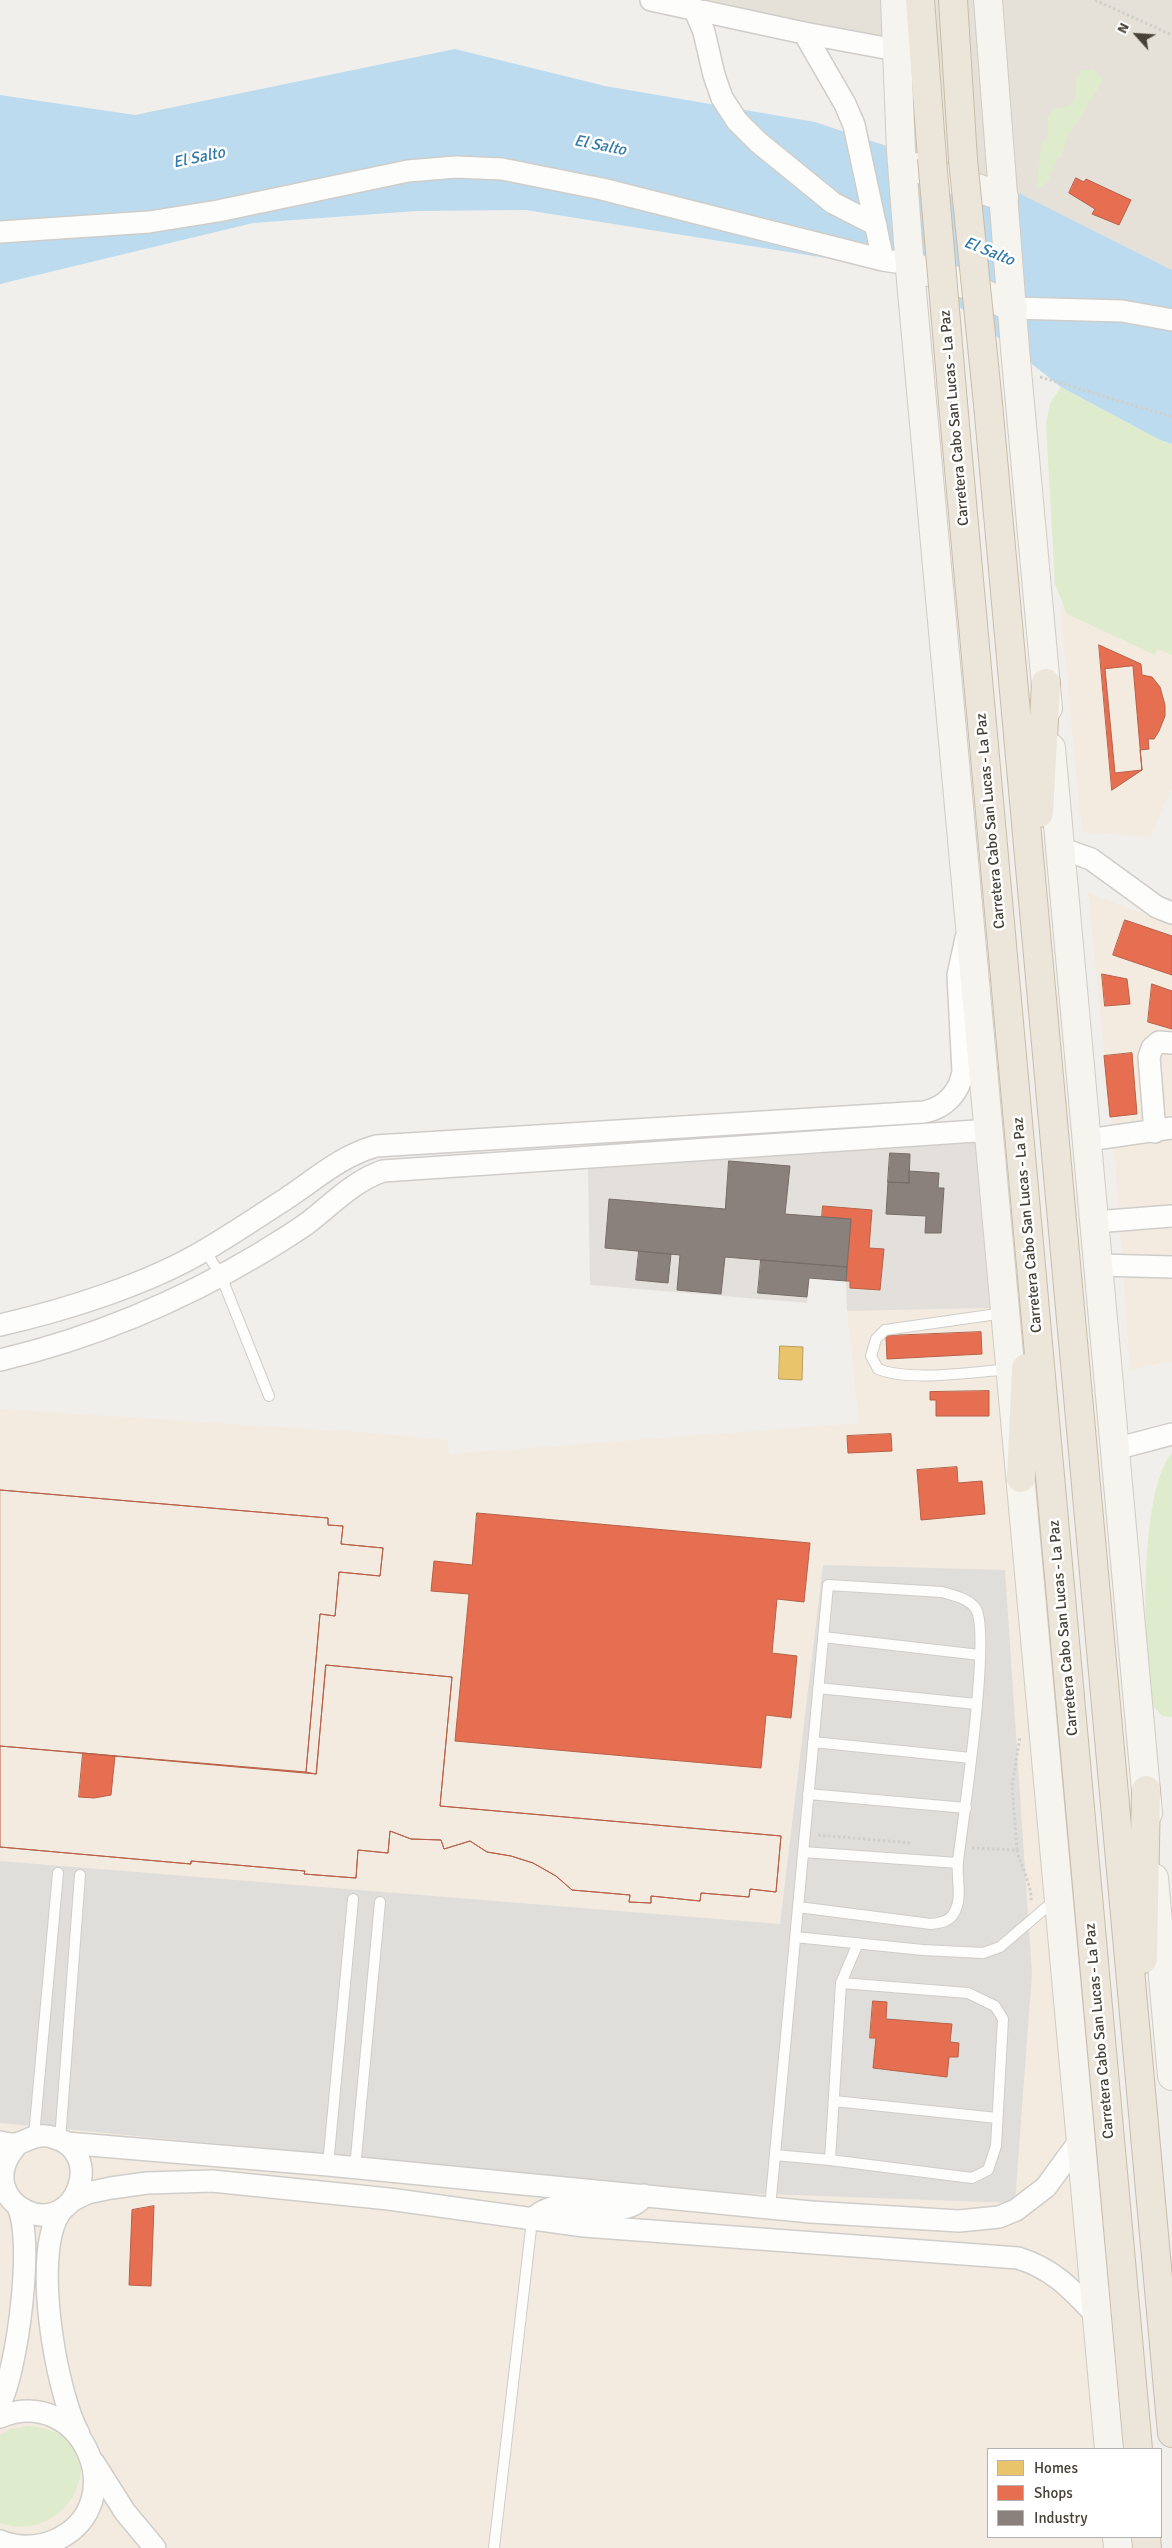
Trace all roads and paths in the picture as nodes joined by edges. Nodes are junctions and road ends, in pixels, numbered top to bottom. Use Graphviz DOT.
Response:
graph roads {
  1 [pos="651,0"];
  2 [pos="895,0"];
  3 [pos="920,0"];
  4 [pos="954,0"];
  5 [pos="988,0"];
  6 [pos="1095,0"];
  7 [pos="694,8"];
  8 [pos="804,33"];
  9 [pos="1172,35"];
  10 [pos="896,50"];
  11 [pos="903,164"];
  12 [pos="1004,197"];
  13 [pos="876,225"];
  14 [pos="0,232"];
  15 [pos="883,260"];
  16 [pos="910,266"];
  17 [pos="1013,308"];
  18 [pos="1172,320"];
  19 [pos="1018,372"];
  20 [pos="1172,417"];
  21 [pos="1046,683"];
  22 [pos="1060,848"];
  23 [pos="1034,912"];
  24 [pos="1172,913"];
  25 [pos="970,923"];
  26 [pos="1172,1044"];
  27 [pos="1163,1130"];
  28 [pos="1088,1140"];
  29 [pos="990,1145"];
  30 [pos="1172,1216"];
  31 [pos="1028,1219"];
  32 [pos="1095,1222"];
  33 [pos="205,1250"];
  34 [pos="1100,1265"];
  35 [pos="1172,1267"];
  36 [pos="221,1276"];
  37 [pos="1006,1312"];
  38 [pos="0,1325"];
  39 [pos="0,1360"];
  40 [pos="1011,1369"];
  41 [pos="269,1396"];
  42 [pos="1172,1434"];
  43 [pos="1115,1449"];
  44 [pos="1021,1478"];
  45 [pos="823,1637"];
  46 [pos="980,1655"];
  47 [pos="818,1688"];
  48 [pos="976,1704"];
  49 [pos="813,1742"];
  50 [pos="971,1758"];
  51 [pos="1146,1790"];
  52 [pos="808,1794"];
  53 [pos="966,1808"];
  54 [pos="805,1834"];
  55 [pos="921,1844"];
  56 [pos="960,1847"];
  57 [pos="803,1852"];
  58 [pos="958,1863"];
  59 [pos="58,1873"];
  60 [pos="80,1875"];
  61 [pos="1059,1897"];
  62 [pos="353,1899"];
  63 [pos="380,1902"];
  64 [pos="798,1906"];
  65 [pos="1027,1908"];
  66 [pos="795,1937"];
  67 [pos="858,1943"];
  68 [pos="841,1983"];
  69 [pos="1172,2076"];
  70 [pos="1140,2096"];
  71 [pos="834,2101"];
  72 [pos="997,2118"];
  73 [pos="1081,2139"];
  74 [pos="17,2141"];
  75 [pos="63,2142"];
  76 [pos="775,2155"];
  77 [pos="830,2160"];
  78 [pos="328,2165"];
  79 [pos="355,2168"];
  80 [pos="644,2195"];
  81 [pos="8,2198"];
  82 [pos="68,2204"];
  83 [pos="770,2208"];
  84 [pos="532,2220"];
  85 [pos="1098,2317"];
  86 [pos="0,2403"];
  87 [pos="0,2417"];
  88 [pos="1172,2433"];
  89 [pos="86,2447"];
  90 [pos="1110,2448"];
  91 [pos="1138,2448"];
  92 [pos="10,2544"];
  93 [pos="155,2548"];
  94 [pos="494,2548"];
  1 -- 7 [label="street"];
  2 -- 10 [label="main road"];
  3 -- 31 [label="highway, Carretera Cabo San Lucas - La Paz, bridge"];
  4 -- 23 [label="highway, bridge"];
  5 -- 12 [label="main road"];
  6 -- 9 [label="path"];
  7 -- 8 [label="street"];
  7 -- 13 [label="street"];
  8 -- 10 [label="street"];
  8 -- 13 [label="street"];
  10 -- 11 [label="main road"];
  11 -- 12 [label="main road"];
  11 -- 16 [label="main road"];
  12 -- 17 [label="main road"];
  13 -- 15 [label="street"];
  14 -- 15 [label="street"];
  15 -- 16 [label="street"];
  16 -- 17 [label="main road"];
  16 -- 25 [label="main road"];
  17 -- 18 [label="street"];
  17 -- 19 [label="main road"];
  19 -- 20 [label="path"];
  19 -- 21 [label="main road"];
  21 -- 22 [label="main road"];
  21 -- 23 [label="highway"];
  22 -- 24 [label="street"];
  22 -- 28 [label="main road"];
  23 -- 70 [label="highway"];
  25 -- 29 [label="main road"];
  25 -- 33 [label="street"];
  26 -- 27 [label="street"];
  27 -- 28 [label="street"];
  28 -- 32 [label="main road"];
  29 -- 36 [label="street"];
  29 -- 37 [label="main road"];
  30 -- 32 [label="street"];
  31 -- 44 [label="highway"];
  31 -- 91 [label="highway, Carretera Cabo San Lucas - La Paz"];
  32 -- 34 [label="main road"];
  33 -- 36 [label="lane"];
  33 -- 38 [label="street"];
  34 -- 35 [label="street"];
  34 -- 43 [label="main road"];
  36 -- 39 [label="street"];
  36 -- 41 [label="lane"];
  37 -- 40 [label="main road"];
  37 -- 40 [label="lane"];
  40 -- 44 [label="main road"];
  42 -- 43 [label="street"];
  43 -- 51 [label="main road"];
  44 -- 61 [label="main road"];
  45 -- 46 [label="lane"];
  45 -- 46 [label="lane"];
  45 -- 47 [label="lane"];
  46 -- 48 [label="lane"];
  47 -- 48 [label="lane"];
  47 -- 49 [label="lane"];
  48 -- 50 [label="lane"];
  49 -- 50 [label="lane"];
  49 -- 52 [label="lane"];
  50 -- 53 [label="lane"];
  51 -- 69 [label="main road"];
  51 -- 70 [label="highway"];
  52 -- 53 [label="lane"];
  52 -- 54 [label="lane"];
  53 -- 56 [label="lane"];
  54 -- 55 [label="path"];
  54 -- 57 [label="lane"];
  56 -- 58 [label="lane"];
  56 -- 65 [label="path"];
  57 -- 58 [label="lane"];
  57 -- 64 [label="lane"];
  58 -- 64 [label="lane"];
  59 -- 74 [label="lane"];
  60 -- 75 [label="lane"];
  61 -- 67 [label="lane"];
  61 -- 73 [label="main road"];
  62 -- 78 [label="lane"];
  63 -- 79 [label="lane"];
  64 -- 66 [label="lane"];
  66 -- 67 [label="lane"];
  66 -- 76 [label="lane"];
  67 -- 68 [label="lane"];
  68 -- 71 [label="lane"];
  68 -- 72 [label="lane"];
  70 -- 88 [label="highway"];
  71 -- 72 [label="lane"];
  71 -- 77 [label="lane"];
  72 -- 77 [label="lane"];
  73 -- 83 [label="street"];
  73 -- 85 [label="main road"];
  74 -- 75 [label="street"];
  74 -- 81 [label="street"];
  75 -- 78 [label="street"];
  75 -- 82 [label="street"];
  76 -- 77 [label="lane"];
  76 -- 83 [label="lane"];
  78 -- 79 [label="street"];
  79 -- 80 [label="street"];
  80 -- 83 [label="street"];
  80 -- 84 [label="street"];
  81 -- 82 [label="street"];
  81 -- 86 [label="street"];
  82 -- 84 [label="street"];
  82 -- 89 [label="street"];
  84 -- 85 [label="street"];
  84 -- 94 [label="lane"];
  85 -- 90 [label="main road"];
  87 -- 89 [label="street"];
  89 -- 92 [label="street"];
  89 -- 93 [label="street"];
}
